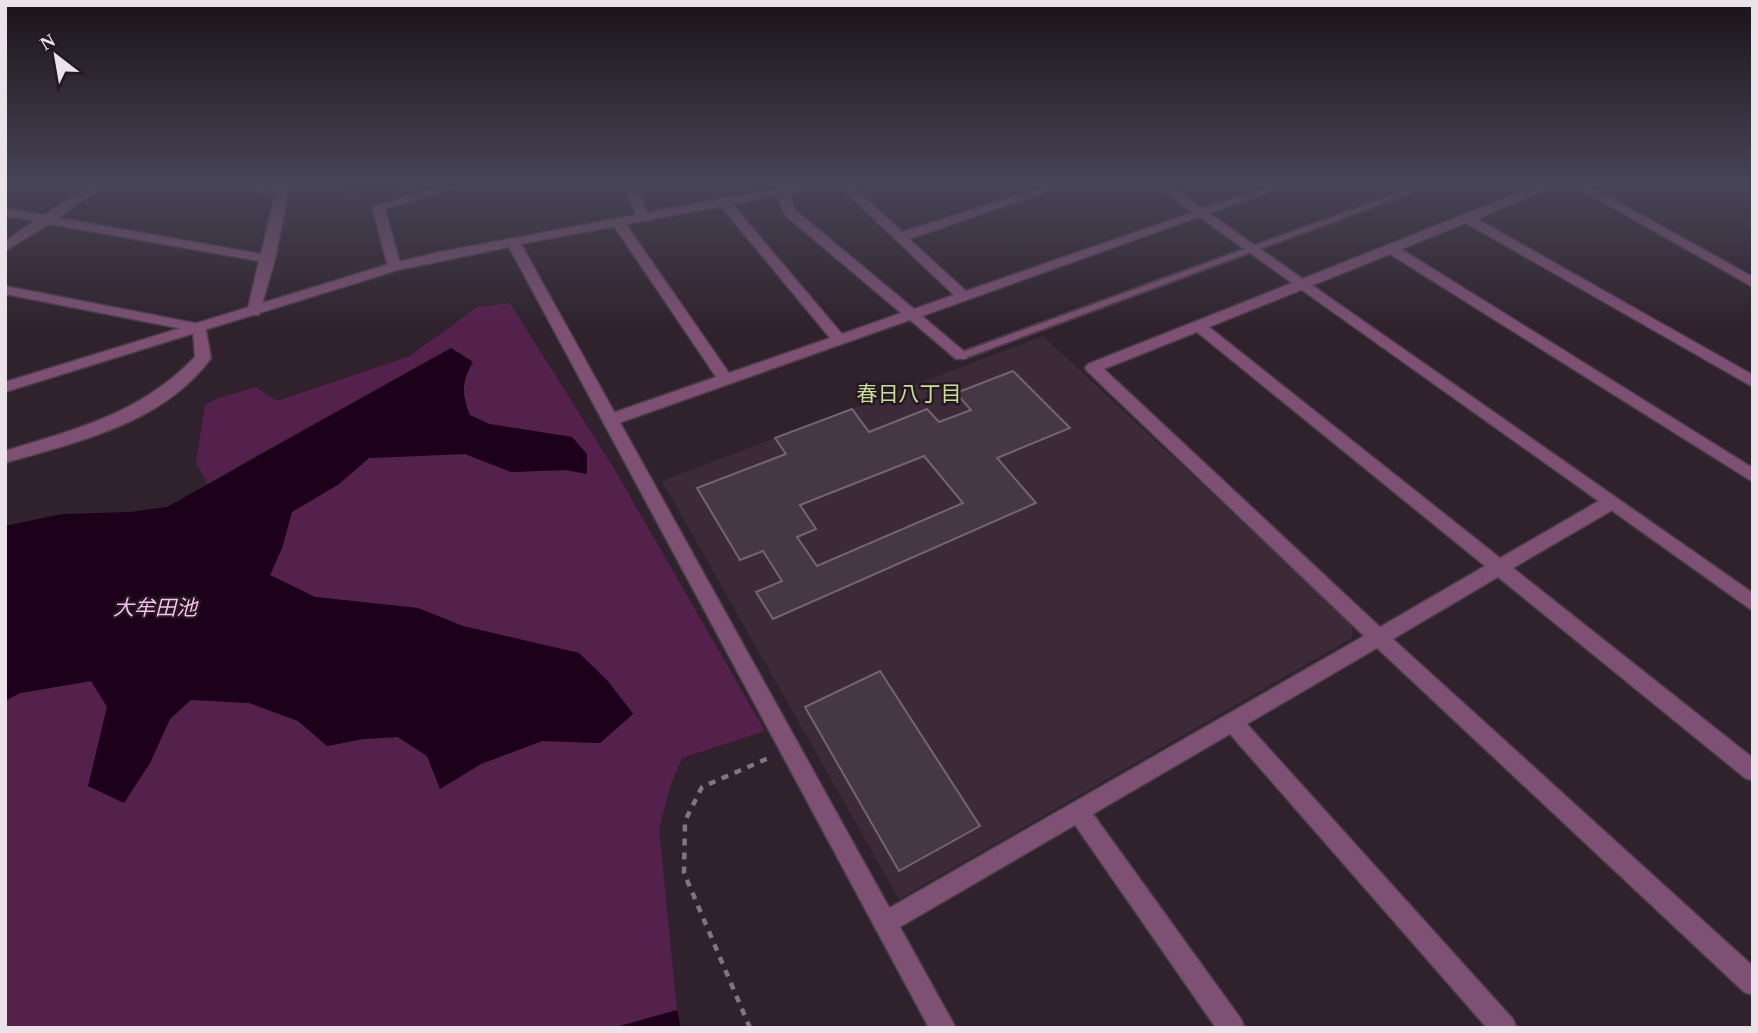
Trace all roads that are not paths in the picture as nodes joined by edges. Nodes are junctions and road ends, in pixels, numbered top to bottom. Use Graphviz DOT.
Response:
graph roads {
  1 [pos="28,232"];
  2 [pos="121,232"];
  3 [pos="274,232"];
  4 [pos="385,232"];
  5 [pos="570,232"];
  6 [pos="624,232"];
  7 [pos="749,232"];
  8 [pos="814,232"];
  9 [pos="896,232"];
  10 [pos="916,232"];
  11 [pos="1146,232"];
  12 [pos="1228,232"];
  13 [pos="1301,232"];
  14 [pos="1432,232"];
  15 [pos="1492,232"];
  16 [pos="1663,232"];
  17 [pos="901,237"];
  18 [pos="514,243"];
  19 [pos="5,247"];
  20 [pos="1391,249"];
  21 [pos="1253,250"];
  22 [pos="268,259"];
  23 [pos="394,267"];
  24 [pos="1753,283"];
  25 [pos="1302,285"];
  26 [pos="5,290"];
  27 [pos="963,296"];
  28 [pos="254,312"];
  29 [pos="913,314"];
  30 [pos="1199,326"];
  31 [pos="200,328"];
  32 [pos="839,339"];
  33 [pos="961,356"];
  34 [pos="725,379"];
  35 [pos="1753,382"];
  36 [pos="6,387"];
  37 [pos="610,420"];
  38 [pos="5,457"];
  39 [pos="1753,476"];
  40 [pos="1610,503"];
  41 [pos="1501,566"];
  42 [pos="1753,603"];
  43 [pos="1378,637"];
  44 [pos="1232,722"];
  45 [pos="1753,771"];
  46 [pos="1078,811"];
  47 [pos="885,923"];
  48 [pos="1753,983"];
  49 [pos="943,1028"];
  50 [pos="1232,1028"];
  51 [pos="1504,1028"];
  1 -- 19 [label="street"];
  2 -- 22 [label="street"];
  3 -- 22 [label="street"];
  4 -- 23 [label="street"];
  5 -- 18 [label="street"];
  6 -- 34 [label="street"];
  7 -- 32 [label="street"];
  8 -- 29 [label="street"];
  9 -- 17 [label="street"];
  10 -- 17 [label="street"];
  11 -- 27 [label="street"];
  12 -- 21 [label="street"];
  13 -- 21 [label="lane"];
  14 -- 20 [label="street"];
  15 -- 35 [label="street"];
  16 -- 24 [label="street"];
  17 -- 27 [label="street"];
  18 -- 23 [label="street"];
  18 -- 37 [label="street"];
  20 -- 25 [label="street"];
  20 -- 39 [label="street"];
  21 -- 25 [label="street"];
  21 -- 33 [label="lane"];
  22 -- 28 [label="street"];
  23 -- 28 [label="street"];
  25 -- 30 [label="street"];
  25 -- 40 [label="street"];
  26 -- 31 [label="street"];
  27 -- 29 [label="street"];
  28 -- 31 [label="street"];
  29 -- 32 [label="street"];
  29 -- 33 [label="street"];
  30 -- 41 [label="street"];
  30 -- 43 [label="street"];
  31 -- 36 [label="street"];
  31 -- 38 [label="street"];
  32 -- 34 [label="street"];
  34 -- 37 [label="street"];
  37 -- 47 [label="street"];
  40 -- 41 [label="street"];
  40 -- 42 [label="street"];
  41 -- 43 [label="street"];
  41 -- 45 [label="street"];
  43 -- 44 [label="street"];
  43 -- 48 [label="street"];
  44 -- 46 [label="street"];
  44 -- 51 [label="street"];
  46 -- 47 [label="street"];
  46 -- 50 [label="street"];
  47 -- 49 [label="street"];
}
